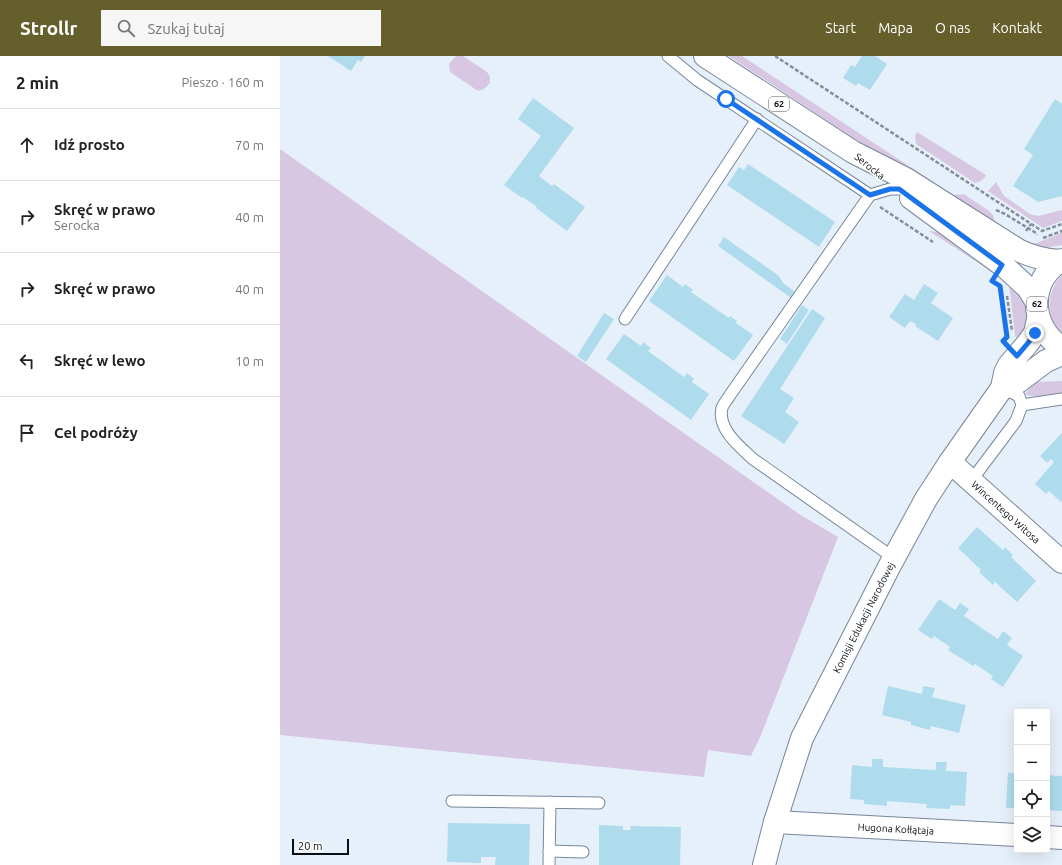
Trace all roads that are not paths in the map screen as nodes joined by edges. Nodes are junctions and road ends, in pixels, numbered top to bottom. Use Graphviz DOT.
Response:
graph roads {
  1 [pos="668,56"];
  2 [pos="705,56"];
  3 [pos="757,120"];
  4 [pos="853,152"];
  5 [pos="899,189"];
  6 [pos="870,195"];
  7 [pos="1061,260"];
  8 [pos="1037,310"];
  9 [pos="625,319"];
  10 [pos="1062,348"];
  11 [pos="1062,354"];
  12 [pos="1002,388"];
  13 [pos="1062,399"];
  14 [pos="1022,405"];
  15 [pos="950,462"];
  16 [pos="971,481"];
  17 [pos="894,558"];
  18 [pos="1062,562"];
  19 [pos="452,801"];
  20 [pos="550,802"];
  21 [pos="599,802"];
  22 [pos="775,822"];
  23 [pos="1014,835"];
  24 [pos="1050,837"];
  25 [pos="1062,838"];
  26 [pos="549,851"];
  27 [pos="584,852"];
  28 [pos="549,865"];
  29 [pos="764,865"];
  1 -- 3 [label="lane"];
  2 -- 4 [label="street, Serocka / 62"];
  3 -- 6 [label="lane"];
  3 -- 9 [label="lane"];
  4 -- 5 [label="street, Serocka / 62"];
  4 -- 7 [label="street, Serocka / 62"];
  5 -- 6 [label="lane"];
  5 -- 8 [label="street, Serocka / 62"];
  6 -- 17 [label="lane"];
  7 -- 8 [label="street, 62"];
  8 -- 10 [label="street, 62"];
  8 -- 12 [label="street, Komisji Edukacji Narodowej"];
  11 -- 12 [label="street"];
  12 -- 14 [label="lane"];
  12 -- 15 [label="street, Komisji Edukacji Narodowej"];
  13 -- 14 [label="lane"];
  14 -- 16 [label="lane"];
  15 -- 16 [label="street, Wincentego Witosa"];
  15 -- 17 [label="street, Komisji Edukacji Narodowej"];
  16 -- 18 [label="street, Wincentego Witosa"];
  17 -- 22 [label="street, Komisji Edukacji Narodowej"];
  19 -- 20 [label="lane"];
  20 -- 21 [label="lane"];
  20 -- 26 [label="lane"];
  22 -- 23 [label="street, Hugona Kołłątaja"];
  22 -- 29 [label="street, Komisji Edukacji Narodowej"];
  24 -- 25 [label="street"];
  26 -- 27 [label="lane"];
  26 -- 28 [label="lane"];
}
